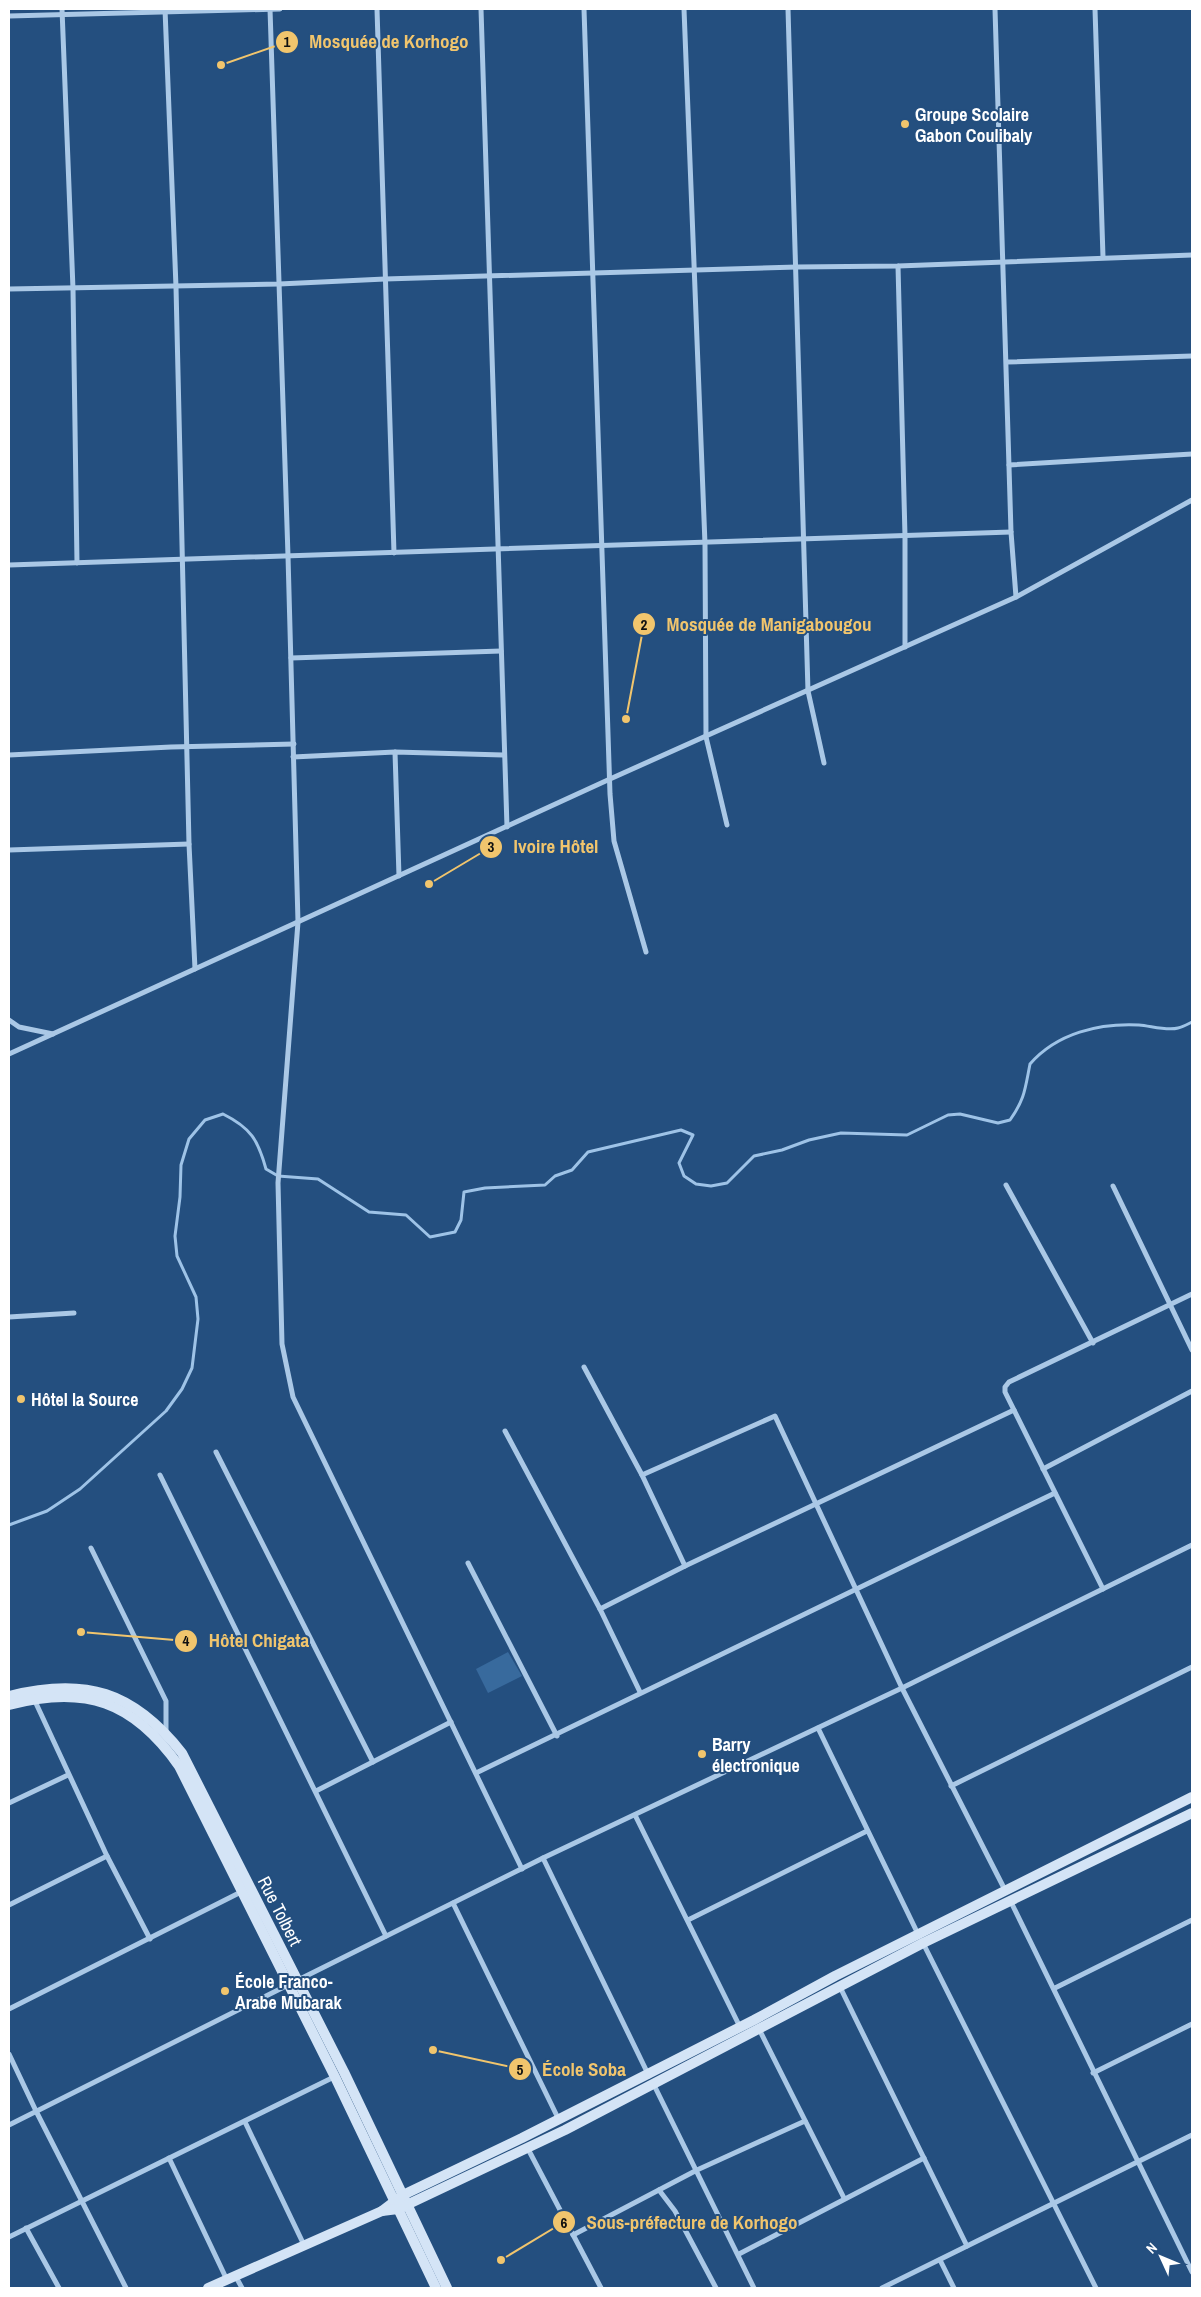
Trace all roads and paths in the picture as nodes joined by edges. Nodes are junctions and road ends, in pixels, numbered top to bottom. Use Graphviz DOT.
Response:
graph roads {
  1 [pos="62,9"];
  2 [pos="270,9"];
  3 [pos="280,9"];
  4 [pos="377,9"];
  5 [pos="481,9"];
  6 [pos="584,9"];
  7 [pos="684,9"];
  8 [pos="788,9"];
  9 [pos="995,9"];
  10 [pos="1095,9"];
  11 [pos="165,11"];
  12 [pos="62,15"];
  13 [pos="9,16"];
  14 [pos="1192,255"];
  15 [pos="1102,258"];
  16 [pos="1003,260"];
  17 [pos="898,266"];
  18 [pos="797,267"];
  19 [pos="695,270"];
  20 [pos="593,273"];
  21 [pos="489,276"];
  22 [pos="385,279"];
  23 [pos="279,284"];
  24 [pos="176,287"];
  25 [pos="9,289"];
  26 [pos="72,289"];
  27 [pos="1192,356"];
  28 [pos="1006,362"];
  29 [pos="1192,454"];
  30 [pos="1009,465"];
  31 [pos="1192,500"];
  32 [pos="1011,532"];
  33 [pos="905,536"];
  34 [pos="805,539"];
  35 [pos="705,544"];
  36 [pos="602,546"];
  37 [pos="498,550"];
  38 [pos="394,552"];
  39 [pos="288,556"];
  40 [pos="182,560"];
  41 [pos="77,563"];
  42 [pos="9,565"];
  43 [pos="1016,597"];
  44 [pos="906,647"];
  45 [pos="501,651"];
  46 [pos="291,658"];
  47 [pos="808,690"];
  48 [pos="706,737"];
  49 [pos="294,744"];
  50 [pos="187,747"];
  51 [pos="395,752"];
  52 [pos="9,755"];
  53 [pos="503,755"];
  54 [pos="293,757"];
  55 [pos="824,763"];
  56 [pos="610,779"];
  57 [pos="727,825"];
  58 [pos="507,827"];
  59 [pos="189,844"];
  60 [pos="9,850"];
  61 [pos="399,876"];
  62 [pos="298,922"];
  63 [pos="646,952"];
  64 [pos="195,969"];
  65 [pos="9,1020"];
  66 [pos="54,1034"];
  67 [pos="9,1054"];
  68 [pos="1006,1186"];
  69 [pos="1113,1186"];
  70 [pos="1192,1294"];
  71 [pos="1170,1305"];
  72 [pos="74,1313"];
  73 [pos="9,1317"];
  74 [pos="1093,1343"];
  75 [pos="1192,1350"];
  76 [pos="584,1367"];
  77 [pos="1192,1391"];
  78 [pos="1014,1410"];
  79 [pos="505,1431"];
  80 [pos="216,1452"];
  81 [pos="1044,1469"];
  82 [pos="160,1475"];
  83 [pos="642,1475"];
  84 [pos="1055,1493"];
  85 [pos="815,1505"];
  86 [pos="1192,1545"];
  87 [pos="91,1548"];
  88 [pos="468,1564"];
  89 [pos="685,1566"];
  90 [pos="856,1589"];
  91 [pos="1103,1590"];
  92 [pos="600,1609"];
  93 [pos="1192,1667"];
  94 [pos="902,1688"];
  95 [pos="640,1692"];
  96 [pos="9,1696"];
  97 [pos="34,1698"];
  98 [pos="9,1705"];
  99 [pos="451,1722"];
  100 [pos="818,1728"];
  101 [pos="166,1733"];
  102 [pos="558,1736"];
  103 [pos="373,1762"];
  104 [pos="476,1773"];
  105 [pos="68,1775"];
  106 [pos="951,1786"];
  107 [pos="316,1791"];
  108 [pos="1192,1797"];
  109 [pos="9,1803"];
  110 [pos="1192,1813"];
  111 [pos="635,1815"];
  112 [pos="868,1832"];
  113 [pos="107,1856"];
  114 [pos="543,1858"];
  115 [pos="522,1869"];
  116 [pos="241,1892"];
  117 [pos="1008,1896"];
  118 [pos="453,1903"];
  119 [pos="9,1905"];
  120 [pos="688,1920"];
  121 [pos="1192,1920"];
  122 [pos="918,1933"];
  123 [pos="386,1936"];
  124 [pos="150,1939"];
  125 [pos="924,1943"];
  126 [pos="292,1983"];
  127 [pos="840,1986"];
  128 [pos="1055,1988"];
  129 [pos="9,2009"];
  130 [pos="1192,2024"];
  131 [pos="757,2025"];
  132 [pos="743,2032"];
  133 [pos="9,2054"];
  134 [pos="647,2073"];
  135 [pos="1093,2073"];
  136 [pos="340,2075"];
  137 [pos="652,2083"];
  138 [pos="36,2111"];
  139 [pos="558,2118"];
  140 [pos="805,2121"];
  141 [pos="245,2122"];
  142 [pos="9,2125"];
  143 [pos="1192,2135"];
  144 [pos="522,2138"];
  145 [pos="528,2148"];
  146 [pos="168,2158"];
  147 [pos="924,2158"];
  148 [pos="1138,2162"];
  149 [pos="696,2170"];
  150 [pos="660,2190"];
  151 [pos="844,2198"];
  152 [pos="82,2201"];
  153 [pos="398,2201"];
  154 [pos="1054,2204"];
  155 [pos="408,2205"];
  156 [pos="26,2228"];
  157 [pos="573,2235"];
  158 [pos="9,2237"];
  159 [pos="304,2246"];
  160 [pos="967,2246"];
  161 [pos="739,2254"];
  162 [pos="940,2260"];
  163 [pos="1192,2272"];
  164 [pos="232,2278"];
  165 [pos="59,2288"];
  166 [pos="126,2288"];
  167 [pos="208,2288"];
  168 [pos="242,2288"];
  169 [pos="436,2288"];
  170 [pos="447,2288"];
  171 [pos="601,2288"];
  172 [pos="716,2288"];
  173 [pos="754,2288"];
  174 [pos="882,2288"];
  175 [pos="954,2288"];
  176 [pos="1096,2288"];
  1 -- 12 [label="street"];
  2 -- 3 [label="street"];
  2 -- 11 [label="street"];
  2 -- 23 [label="street"];
  4 -- 22 [label="street"];
  5 -- 21 [label="street"];
  6 -- 20 [label="street"];
  7 -- 19 [label="street"];
  8 -- 18 [label="street"];
  9 -- 16 [label="street"];
  10 -- 15 [label="street"];
  11 -- 12 [label="street"];
  11 -- 24 [label="street"];
  12 -- 13 [label="street"];
  12 -- 26 [label="street"];
  14 -- 15 [label="street"];
  15 -- 16 [label="street"];
  16 -- 17 [label="street"];
  16 -- 28 [label="street"];
  17 -- 18 [label="street"];
  17 -- 33 [label="street"];
  18 -- 19 [label="street"];
  18 -- 34 [label="street"];
  19 -- 20 [label="street"];
  19 -- 35 [label="street"];
  20 -- 21 [label="street"];
  20 -- 36 [label="street"];
  21 -- 22 [label="street"];
  21 -- 37 [label="street"];
  22 -- 23 [label="street"];
  22 -- 38 [label="street"];
  23 -- 24 [label="street"];
  23 -- 39 [label="street"];
  24 -- 26 [label="street"];
  24 -- 40 [label="street"];
  25 -- 26 [label="street"];
  26 -- 41 [label="street"];
  27 -- 28 [label="street"];
  28 -- 30 [label="street"];
  29 -- 30 [label="street"];
  30 -- 32 [label="street"];
  31 -- 43 [label="street"];
  32 -- 33 [label="street"];
  32 -- 43 [label="street"];
  33 -- 34 [label="street"];
  33 -- 44 [label="street"];
  34 -- 35 [label="street"];
  34 -- 47 [label="street"];
  35 -- 36 [label="street"];
  35 -- 48 [label="street"];
  36 -- 37 [label="street"];
  36 -- 56 [label="street"];
  37 -- 38 [label="street"];
  37 -- 45 [label="street"];
  38 -- 39 [label="street"];
  39 -- 40 [label="street"];
  39 -- 46 [label="street"];
  40 -- 41 [label="street"];
  40 -- 50 [label="street"];
  41 -- 42 [label="street"];
  43 -- 44 [label="street"];
  44 -- 47 [label="street"];
  45 -- 46 [label="street"];
  45 -- 53 [label="street"];
  46 -- 49 [label="street"];
  47 -- 48 [label="street"];
  47 -- 55 [label="street"];
  48 -- 56 [label="street"];
  48 -- 57 [label="street"];
  49 -- 50 [label="street"];
  49 -- 54 [label="street"];
  50 -- 52 [label="street"];
  50 -- 59 [label="street"];
  51 -- 53 [label="street"];
  51 -- 54 [label="street"];
  51 -- 61 [label="street"];
  53 -- 58 [label="street"];
  54 -- 62 [label="street"];
  56 -- 58 [label="street"];
  56 -- 63 [label="street"];
  58 -- 61 [label="street"];
  59 -- 60 [label="street"];
  59 -- 64 [label="street"];
  61 -- 62 [label="street"];
  62 -- 64 [label="street"];
  62 -- 99 [label="street"];
  64 -- 66 [label="street"];
  65 -- 66 [label="street"];
  66 -- 67 [label="street"];
  68 -- 74 [label="street"];
  69 -- 71 [label="street"];
  70 -- 71 [label="street"];
  71 -- 74 [label="street"];
  71 -- 75 [label="street"];
  72 -- 73 [label="street"];
  74 -- 78 [label="street"];
  76 -- 83 [label="street"];
  77 -- 81 [label="street"];
  78 -- 81 [label="street"];
  78 -- 85 [label="street"];
  79 -- 92 [label="street"];
  80 -- 103 [label="street"];
  81 -- 84 [label="street"];
  82 -- 107 [label="street"];
  83 -- 85 [label="street"];
  83 -- 89 [label="street"];
  84 -- 90 [label="street"];
  84 -- 91 [label="street"];
  85 -- 89 [label="street"];
  85 -- 90 [label="street"];
  86 -- 91 [label="street"];
  87 -- 101 [label="street"];
  88 -- 102 [label="street"];
  89 -- 92 [label="street"];
  90 -- 94 [label="street"];
  90 -- 95 [label="street"];
  91 -- 94 [label="street"];
  92 -- 95 [label="street"];
  93 -- 106 [label="street"];
  94 -- 100 [label="street"];
  94 -- 106 [label="street"];
  95 -- 102 [label="street"];
  96 -- 101 [label="street, Rue Tolbert"];
  97 -- 98 [label="street, Rue Tolbert"];
  97 -- 105 [label="street"];
  97 -- 116 [label="street, Rue Tolbert"];
  99 -- 103 [label="street"];
  99 -- 104 [label="street"];
  100 -- 111 [label="street"];
  100 -- 112 [label="street"];
  101 -- 126 [label="street, Rue Tolbert"];
  102 -- 104 [label="street"];
  103 -- 107 [label="street"];
  104 -- 115 [label="street"];
  105 -- 109 [label="street"];
  105 -- 113 [label="street"];
  106 -- 117 [label="street"];
  107 -- 123 [label="street"];
  108 -- 117 [label="street"];
  110 -- 117 [label="street"];
  111 -- 114 [label="street"];
  111 -- 120 [label="street"];
  112 -- 120 [label="street"];
  112 -- 122 [label="street"];
  113 -- 119 [label="street"];
  113 -- 124 [label="street"];
  114 -- 115 [label="street"];
  114 -- 134 [label="street"];
  115 -- 118 [label="street"];
  116 -- 124 [label="street"];
  116 -- 126 [label="street, Rue Tolbert"];
  117 -- 122 [label="street"];
  117 -- 125 [label="street"];
  117 -- 128 [label="street"];
  118 -- 123 [label="street"];
  118 -- 139 [label="street"];
  120 -- 132 [label="street"];
  121 -- 128 [label="street"];
  122 -- 125 [label="street"];
  122 -- 131 [label="street"];
  123 -- 126 [label="street"];
  124 -- 129 [label="street"];
  125 -- 127 [label="street"];
  125 -- 154 [label="street"];
  126 -- 136 [label="street, Rue Tolbert"];
  126 -- 138 [label="street"];
  127 -- 131 [label="street"];
  127 -- 147 [label="street"];
  128 -- 135 [label="street"];
  130 -- 135 [label="street"];
  131 -- 132 [label="street"];
  131 -- 140 [label="street"];
  132 -- 134 [label="street"];
  132 -- 137 [label="street"];
  133 -- 138 [label="street"];
  134 -- 137 [label="street"];
  134 -- 139 [label="street"];
  135 -- 148 [label="street"];
  136 -- 141 [label="street"];
  136 -- 153 [label="street, Rue Tolbert"];
  137 -- 145 [label="street"];
  137 -- 149 [label="street"];
  138 -- 142 [label="street"];
  138 -- 152 [label="street"];
  139 -- 144 [label="street"];
  140 -- 149 [label="street"];
  140 -- 151 [label="street"];
  141 -- 146 [label="street"];
  141 -- 159 [label="street"];
  143 -- 148 [label="street"];
  144 -- 145 [label="street"];
  144 -- 153 [label="street"];
  145 -- 155 [label="street"];
  145 -- 157 [label="street"];
  146 -- 152 [label="street"];
  146 -- 164 [label="street"];
  147 -- 151 [label="street"];
  147 -- 160 [label="street"];
  148 -- 154 [label="street"];
  148 -- 163 [label="street"];
  149 -- 150 [label="street"];
  149 -- 161 [label="street"];
  150 -- 157 [label="street"];
  150 -- 172 [label="street"];
  151 -- 161 [label="street"];
  152 -- 156 [label="street"];
  152 -- 166 [label="street"];
  153 -- 155 [label="street"];
  153 -- 159 [label="street"];
  153 -- 169 [label="street, Rue Tolbert"];
  154 -- 160 [label="street"];
  154 -- 176 [label="street"];
  155 -- 170 [label="street"];
  156 -- 158 [label="street"];
  156 -- 165 [label="street"];
  157 -- 171 [label="street"];
  159 -- 164 [label="street"];
  160 -- 162 [label="street"];
  161 -- 173 [label="street"];
  162 -- 174 [label="street"];
  162 -- 175 [label="street"];
  164 -- 167 [label="street"];
  164 -- 168 [label="street"];
}
